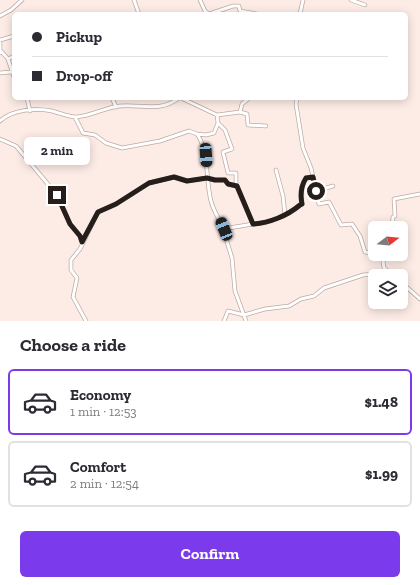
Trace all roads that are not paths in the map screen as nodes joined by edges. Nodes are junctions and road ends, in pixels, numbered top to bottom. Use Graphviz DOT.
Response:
graph roads {
  1 [pos="22,0"];
  2 [pos="134,0"];
  3 [pos="200,0"];
  4 [pos="302,0"];
  5 [pos="351,0"];
  6 [pos="365,5"];
  7 [pos="138,12"];
  8 [pos="206,12"];
  9 [pos="215,12"];
  10 [pos="248,12"];
  11 [pos="300,12"];
  12 [pos="0,16"];
  13 [pos="12,37"];
  14 [pos="0,40"];
  15 [pos="0,43"];
  16 [pos="1,52"];
  17 [pos="12,57"];
  18 [pos="8,59"];
  19 [pos="11,72"];
  20 [pos="0,73"];
  21 [pos="27,100"];
  22 [pos="113,100"];
  23 [pos="176,100"];
  24 [pos="184,100"];
  25 [pos="247,100"];
  26 [pos="297,100"];
  27 [pos="116,107"];
  28 [pos="30,111"];
  29 [pos="240,112"];
  30 [pos="217,115"];
  31 [pos="75,117"];
  32 [pos="0,121"];
  33 [pos="218,124"];
  34 [pos="266,126"];
  35 [pos="197,134"];
  36 [pos="0,139"];
  37 [pos="276,170"];
  38 [pos="313,177"];
  39 [pos="207,178"];
  40 [pos="237,186"];
  41 [pos="333,186"];
  42 [pos="316,191"];
  43 [pos="420,194"];
  44 [pos="285,215"];
  45 [pos="393,221"];
  46 [pos="253,224"];
  47 [pos="224,229"];
  48 [pos="82,242"];
  49 [pos="368,252"];
  50 [pos="368,275"];
  51 [pos="408,288"];
  52 [pos="420,299"];
  53 [pos="244,315"];
  54 [pos="86,321"];
  55 [pos="224,321"];
  56 [pos="246,321"];
  1 -- 12 [label="street"];
  2 -- 7 [label="street"];
  3 -- 8 [label="street"];
  4 -- 11 [label="street"];
  5 -- 6 [label="street"];
  9 -- 10 [label="street"];
  13 -- 14 [label="street"];
  15 -- 16 [label="street"];
  16 -- 18 [label="street"];
  17 -- 18 [label="street"];
  18 -- 19 [label="street"];
  19 -- 20 [label="street"];
  21 -- 28 [label="street"];
  22 -- 27 [label="street"];
  23 -- 27 [label="street"];
  24 -- 30 [label="street"];
  25 -- 29 [label="street"];
  26 -- 38 [label="street"];
  27 -- 31 [label="street"];
  28 -- 31 [label="street"];
  28 -- 32 [label="street"];
  29 -- 30 [label="street"];
  29 -- 34 [label="street"];
  30 -- 33 [label="street"];
  31 -- 35 [label="street"];
  33 -- 35 [label="street"];
  33 -- 40 [label="street"];
  35 -- 39 [label="street"];
  36 -- 48 [label="street"];
  37 -- 44 [label="street"];
  38 -- 42 [label="street"];
  38 -- 44 [label="street"];
  39 -- 40 [label="street"];
  39 -- 47 [label="street"];
  39 -- 48 [label="street"];
  40 -- 46 [label="street"];
  41 -- 42 [label="street"];
  42 -- 49 [label="street"];
  43 -- 45 [label="street"];
  44 -- 46 [label="street"];
  46 -- 47 [label="street"];
  47 -- 53 [label="street"];
  48 -- 54 [label="street"];
  50 -- 53 [label="street"];
  51 -- 52 [label="street"];
  53 -- 55 [label="street"];
  53 -- 56 [label="street"];
}
